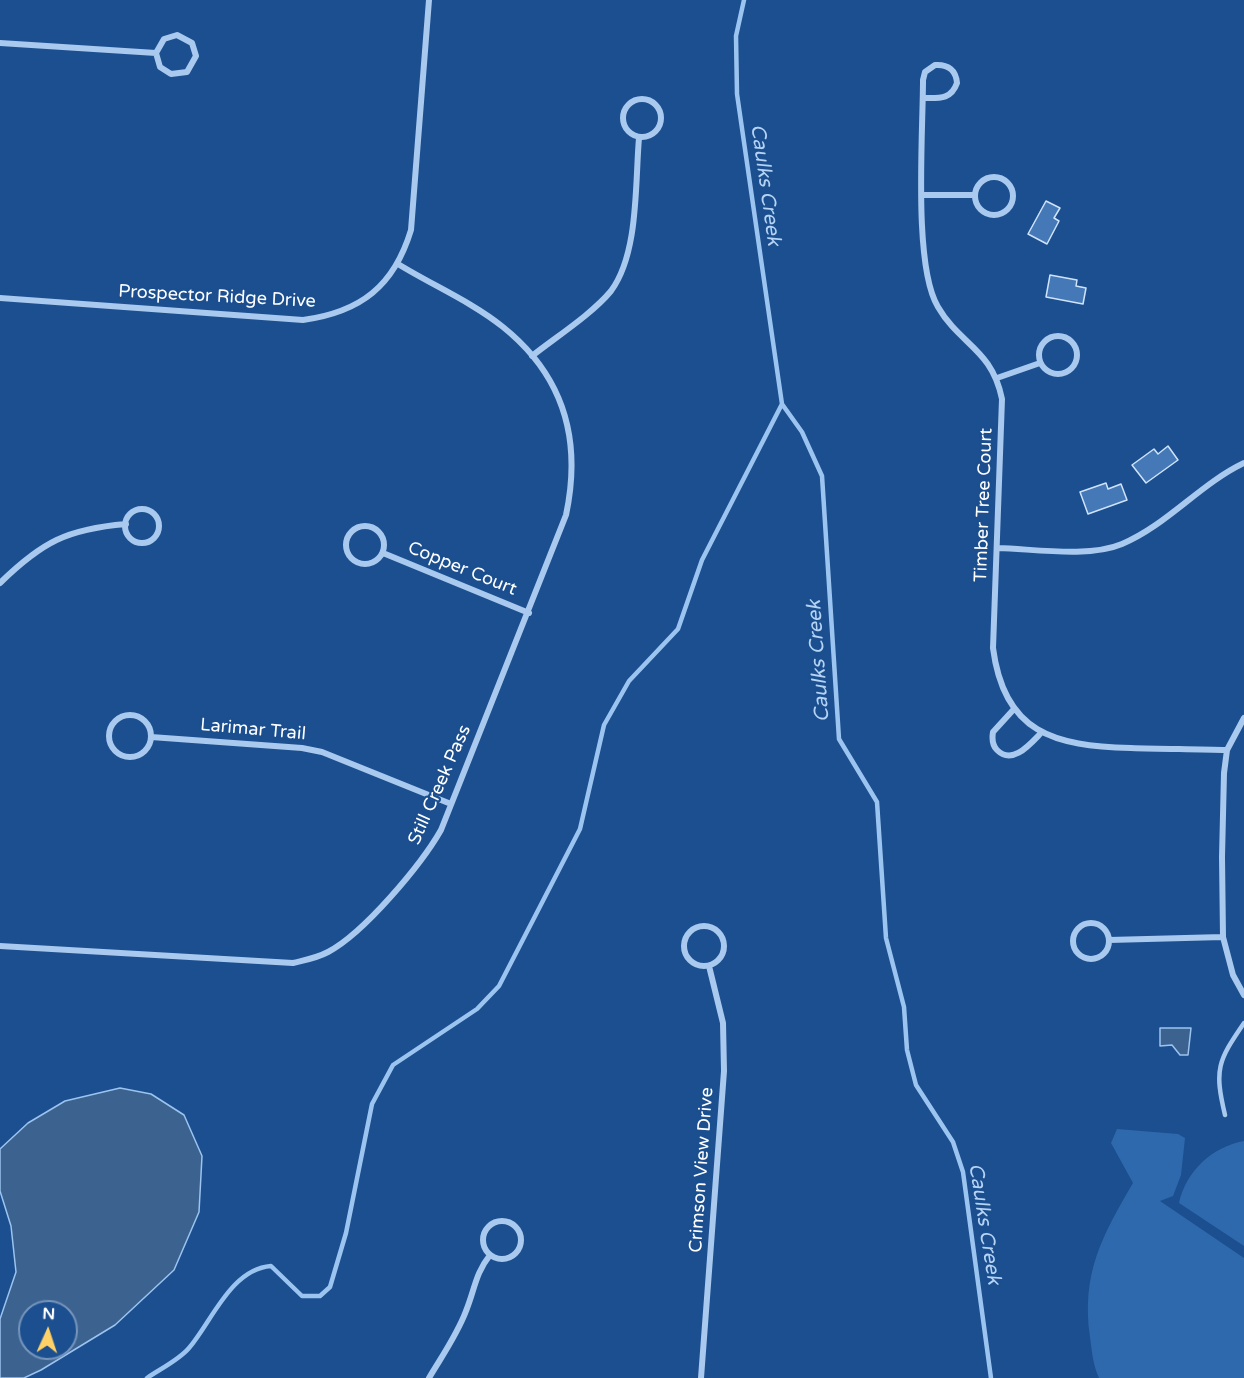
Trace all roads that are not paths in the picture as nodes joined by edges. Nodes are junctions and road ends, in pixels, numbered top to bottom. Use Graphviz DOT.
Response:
graph roads {
  1 [pos="429,0"];
  2 [pos="0,43"];
  3 [pos="156,54"];
  4 [pos="923,98"];
  5 [pos="639,138"];
  6 [pos="923,195"];
  7 [pos="975,195"];
  8 [pos="398,264"];
  9 [pos="0,298"];
  10 [pos="532,356"];
  11 [pos="1040,363"];
  12 [pos="996,378"];
  13 [pos="1244,463"];
  14 [pos="126,524"];
  15 [pos="999,548"];
  16 [pos="383,553"];
  17 [pos="0,583"];
  18 [pos="529,613"];
  19 [pos="1014,709"];
  20 [pos="1244,718"];
  21 [pos="1042,732"];
  22 [pos="151,737"];
  23 [pos="1227,750"];
  24 [pos="451,804"];
  25 [pos="1223,937"];
  26 [pos="1108,940"];
  27 [pos="0,946"];
  28 [pos="709,966"];
  29 [pos="1244,995"];
  30 [pos="1244,1023"];
  31 [pos="1225,1115"];
  32 [pos="490,1255"];
  33 [pos="429,1378"];
  34 [pos="701,1378"];
  1 -- 8 [label="street, Prospector Ridge Drive"];
  2 -- 3 [label="street"];
  3 -- 3 [label="street"];
  4 -- 4 [label="street, Timber Tree Court"];
  4 -- 6 [label="street, Timber Tree Court"];
  5 -- 5 [label="street"];
  5 -- 10 [label="street"];
  6 -- 7 [label="street"];
  6 -- 12 [label="street, Timber Tree Court"];
  7 -- 7 [label="street"];
  8 -- 9 [label="street, Prospector Ridge Drive"];
  8 -- 10 [label="street, Still Creek Pass"];
  10 -- 18 [label="street, Still Creek Pass"];
  11 -- 11 [label="street"];
  11 -- 12 [label="street"];
  12 -- 15 [label="street, Timber Tree Court"];
  13 -- 15 [label="street"];
  14 -- 14 [label="street"];
  14 -- 17 [label="street"];
  15 -- 19 [label="street, Timber Tree Court"];
  16 -- 16 [label="street"];
  16 -- 18 [label="street, Copper Court"];
  18 -- 24 [label="street, Still Creek Pass"];
  19 -- 21 [label="street, Timber Tree Court"];
  19 -- 21 [label="street"];
  20 -- 23 [label="street"];
  21 -- 23 [label="street, Timber Tree Court"];
  22 -- 22 [label="street"];
  22 -- 24 [label="street, Larimar Trail"];
  23 -- 25 [label="street"];
  24 -- 27 [label="street, Still Creek Pass"];
  25 -- 26 [label="street"];
  25 -- 29 [label="street"];
  26 -- 26 [label="street"];
  28 -- 28 [label="street"];
  28 -- 34 [label="street, Crimson View Drive"];
  30 -- 31 [label="lane"];
  32 -- 32 [label="street"];
  32 -- 33 [label="street"];
}
